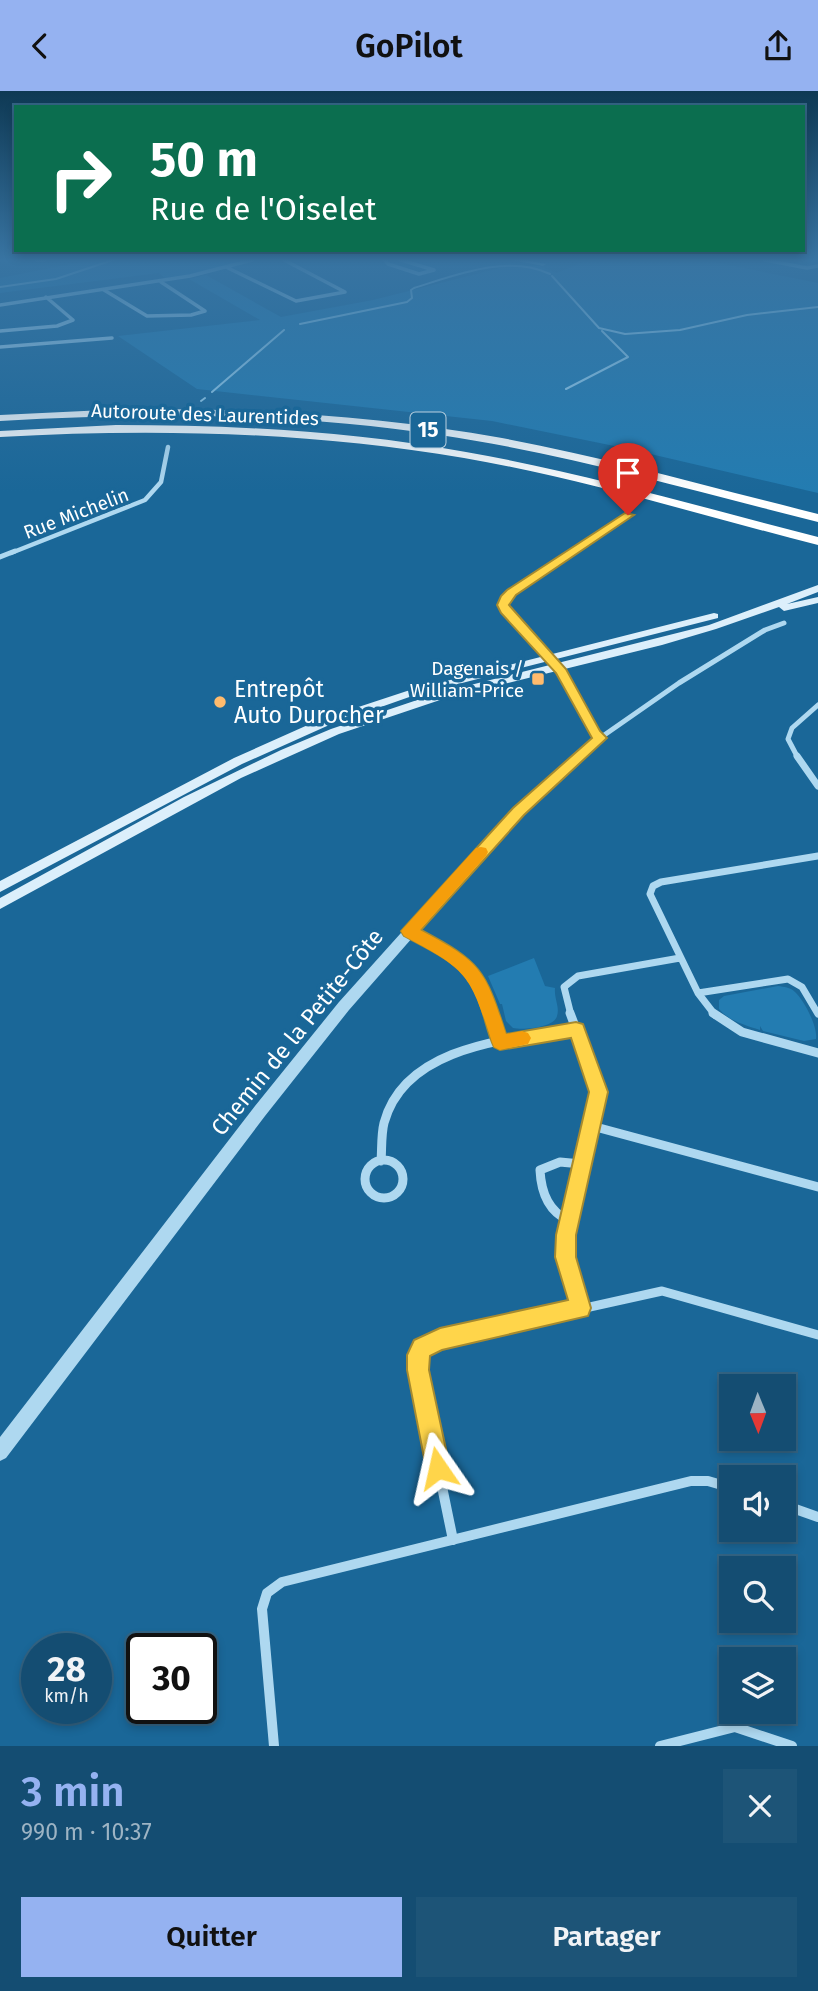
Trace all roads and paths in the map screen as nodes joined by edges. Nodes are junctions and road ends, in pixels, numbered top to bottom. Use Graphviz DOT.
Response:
graph roads {
  1 [pos="112,338"];
  2 [pos="0,347"];
  3 [pos="0,418"];
  4 [pos="0,434"];
  5 [pos="168,447"];
  6 [pos="628,515"];
  7 [pos="818,518"];
  8 [pos="818,541"];
  9 [pos="0,557"];
  10 [pos="818,579"];
  11 [pos="818,588"];
  12 [pos="818,600"];
  13 [pos="762,610"];
  14 [pos="785,624"];
  15 [pos="554,662"];
  16 [pos="818,705"];
  17 [pos="600,738"];
  18 [pos="818,786"];
  19 [pos="818,856"];
  20 [pos="0,887"];
  21 [pos="0,904"];
  22 [pos="410,931"];
  23 [pos="680,958"];
  24 [pos="698,993"];
  25 [pos="818,1014"];
  26 [pos="576,1029"];
  27 [pos="500,1042"];
  28 [pos="818,1053"];
  29 [pos="592,1126"];
  30 [pos="381,1161"];
  31 [pos="581,1164"];
  32 [pos="818,1187"];
  33 [pos="568,1220"];
  34 [pos="581,1308"];
  35 [pos="818,1335"];
  36 [pos="0,1452"];
  37 [pos="719,1484"];
  38 [pos="796,1509"];
  39 [pos="818,1517"];
  40 [pos="453,1540"];
  41 [pos="274,1746"];
  42 [pos="660,1746"];
  43 [pos="792,1746"];
  1 -- 2 [label="street"];
  3 -- 7 [label="highway, Autoroute des Laurentides / 15"];
  4 -- 8 [label="highway, Autoroute des Laurentides / 15"];
  5 -- 9 [label="street, Rue Michelin"];
  6 -- 15 [label="street"];
  10 -- 15 [label="main road"];
  11 -- 13 [label="main road"];
  12 -- 13 [label="main road"];
  13 -- 15 [label="main road"];
  14 -- 17 [label="street, Chemin de la Petite-Côte"];
  15 -- 17 [label="street"];
  15 -- 20 [label="main road"];
  15 -- 21 [label="main road"];
  16 -- 18 [label="street"];
  17 -- 22 [label="street, Chemin de la Petite-Côte"];
  19 -- 23 [label="street"];
  22 -- 27 [label="street"];
  22 -- 36 [label="street, Chemin de la Petite-Côte"];
  23 -- 24 [label="street"];
  23 -- 26 [label="street"];
  24 -- 25 [label="street"];
  24 -- 28 [label="street"];
  26 -- 27 [label="street"];
  26 -- 29 [label="street"];
  27 -- 30 [label="street"];
  29 -- 31 [label="street"];
  29 -- 32 [label="street"];
  30 -- 30 [label="street"];
  31 -- 33 [label="street"];
  31 -- 33 [label="street"];
  33 -- 34 [label="street"];
  34 -- 35 [label="street"];
  34 -- 40 [label="street"];
  37 -- 40 [label="street"];
  38 -- 39 [label="street"];
  40 -- 41 [label="street"];
  42 -- 43 [label="street"];
}
